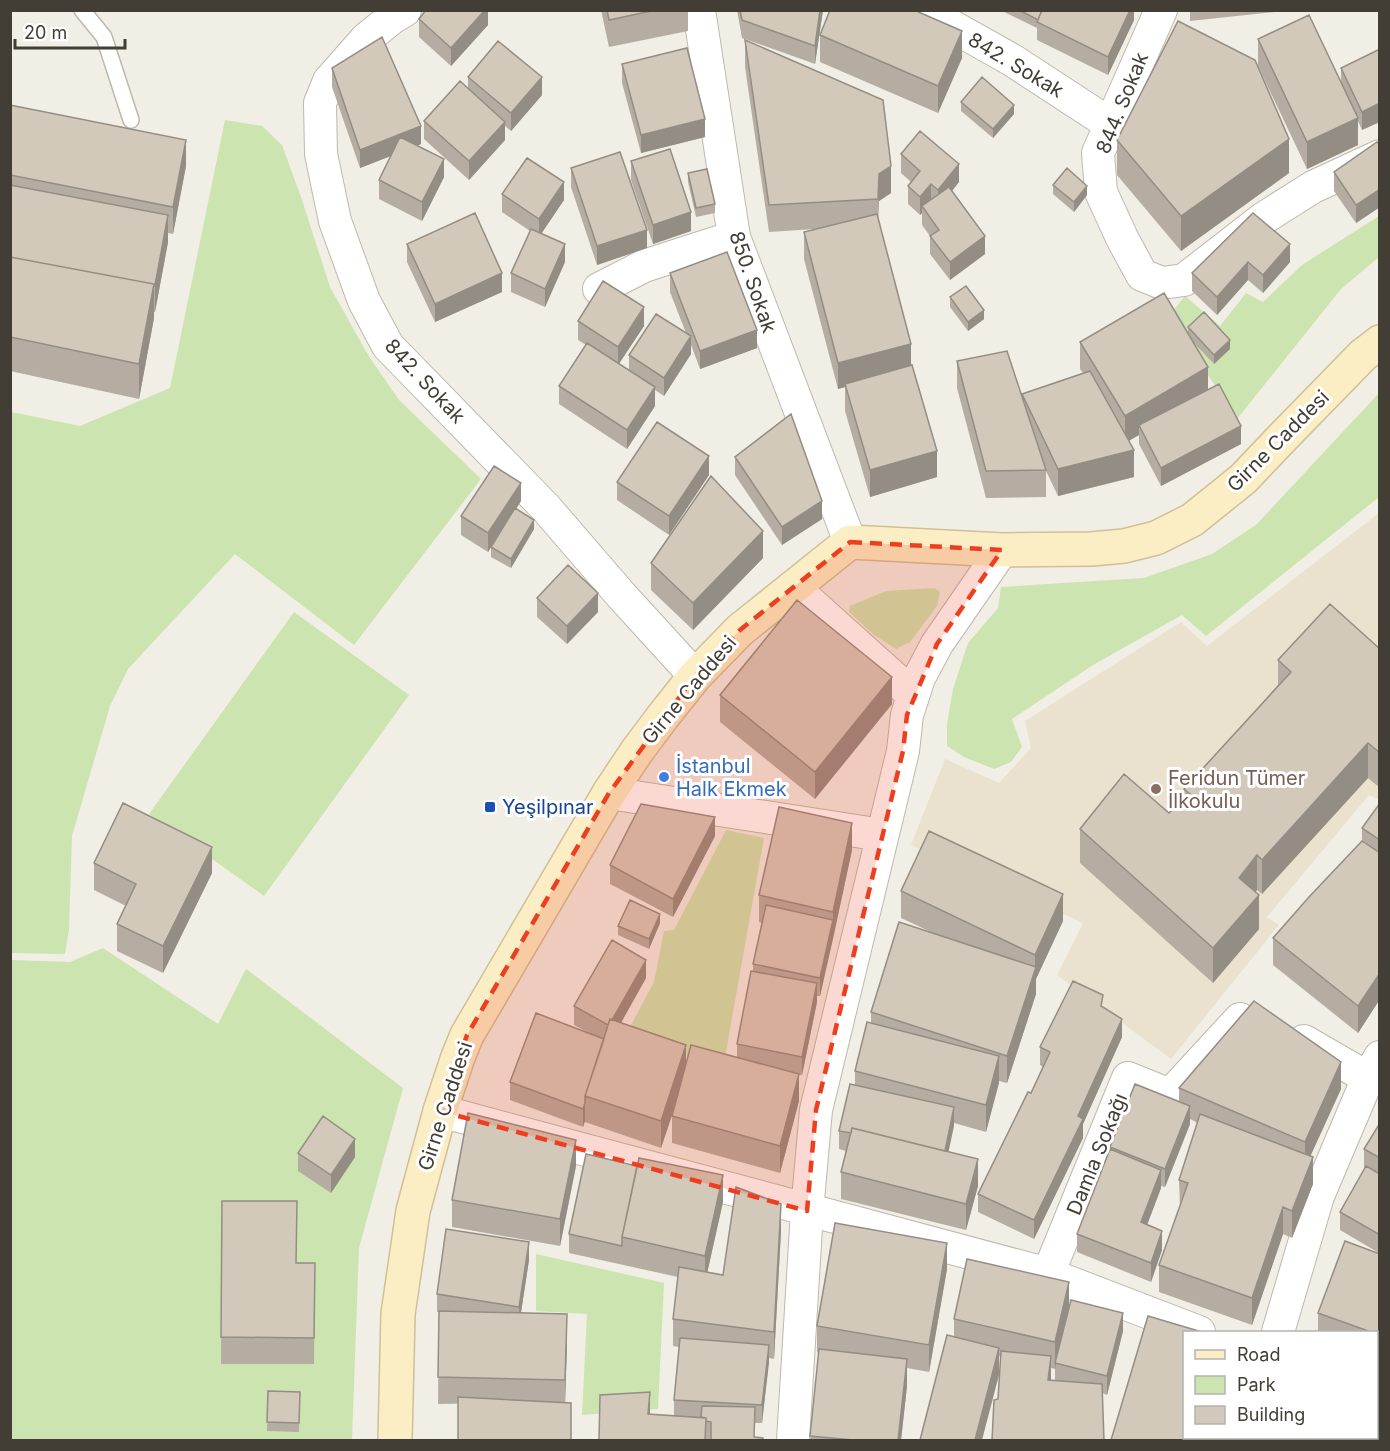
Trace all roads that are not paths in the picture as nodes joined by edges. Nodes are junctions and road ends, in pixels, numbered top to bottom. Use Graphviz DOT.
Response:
graph roads {
  1 [pos="82,10"];
  2 [pos="405,10"];
  3 [pos="699,10"];
  4 [pos="920,10"];
  5 [pos="1161,10"];
  6 [pos="130,120"];
  7 [pos="1110,124"];
  8 [pos="1380,156"];
  9 [pos="734,237"];
  10 [pos="600,289"];
  11 [pos="1380,342"];
  12 [pos="850,542"];
  13 [pos="1002,550"];
  14 [pos="794,587"];
  15 [pos="695,676"];
  16 [pos="913,695"];
  17 [pos="609,793"];
  18 [pos="882,835"];
  19 [pos="1374,1068"];
  20 [pos="440,1111"];
  21 [pos="807,1210"];
  22 [pos="1048,1274"];
  23 [pos="1196,1331"];
  24 [pos="1278,1331"];
  25 [pos="395,1440"];
  26 [pos="793,1440"];
  1 -- 6 [label="lane"];
  2 -- 15 [label="street, 842. Sokak"];
  3 -- 9 [label="street, 850. Sokak"];
  4 -- 7 [label="street, 842. Sokak"];
  5 -- 7 [label="street, 844. Sokak"];
  7 -- 8 [label="street, 844. Sokak"];
  9 -- 10 [label="street"];
  9 -- 12 [label="street, 850. Sokak"];
  11 -- 13 [label="street, Girne Caddesi"];
  12 -- 13 [label="street, Girne Caddesi"];
  12 -- 14 [label="street, Girne Caddesi"];
  13 -- 16 [label="street"];
  14 -- 15 [label="street, Girne Caddesi"];
  14 -- 16 [label="street"];
  15 -- 17 [label="street, Girne Caddesi"];
  16 -- 18 [label="street"];
  17 -- 18 [label="street"];
  17 -- 20 [label="street, Girne Caddesi"];
  18 -- 21 [label="street"];
  19 -- 22 [label="street, Damla Sokağı"];
  19 -- 24 [label="street"];
  20 -- 21 [label="street"];
  20 -- 25 [label="street, Girne Caddesi"];
  21 -- 22 [label="street"];
  21 -- 26 [label="street"];
  22 -- 23 [label="street"];
}
